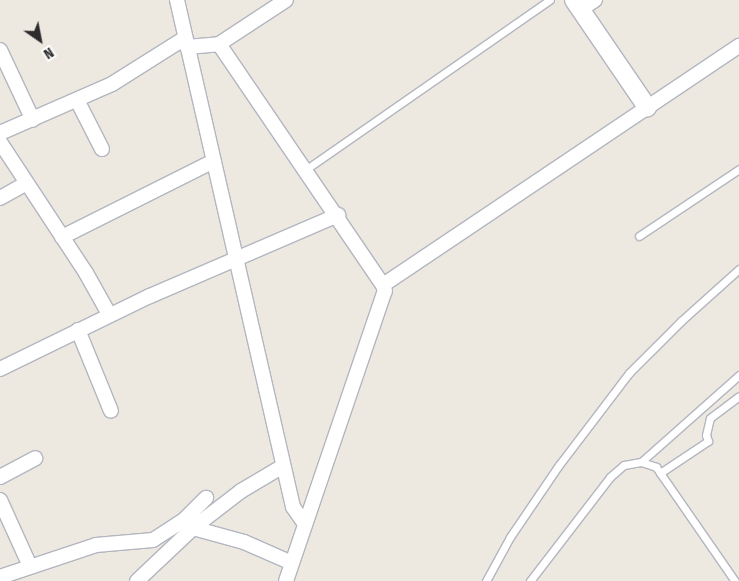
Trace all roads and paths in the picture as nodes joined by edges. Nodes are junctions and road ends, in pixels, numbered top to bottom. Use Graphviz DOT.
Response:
graph roads {
  1 [pos="177,0"];
  2 [pos="286,0"];
  3 [pos="550,0"];
  4 [pos="583,3"];
  5 [pos="186,43"];
  6 [pos="219,44"];
  7 [pos="739,46"];
  8 [pos="0,50"];
  9 [pos="77,100"];
  10 [pos="647,107"];
  11 [pos="33,120"];
  12 [pos="0,133"];
  13 [pos="0,142"];
  14 [pos="102,149"];
  15 [pos="212,162"];
  16 [pos="739,169"];
  17 [pos="305,170"];
  18 [pos="25,184"];
  19 [pos="0,198"];
  20 [pos="338,215"];
  21 [pos="639,236"];
  22 [pos="62,237"];
  23 [pos="235,259"];
  24 [pos="739,270"];
  25 [pos="383,285"];
  26 [pos="109,314"];
  27 [pos="78,330"];
  28 [pos="0,369"];
  29 [pos="739,375"];
  30 [pos="739,396"];
  31 [pos="111,411"];
  32 [pos="35,458"];
  33 [pos="641,462"];
  34 [pos="283,466"];
  35 [pos="660,472"];
  36 [pos="0,477"];
  37 [pos="206,498"];
  38 [pos="0,500"];
  39 [pos="189,524"];
  40 [pos="305,524"];
  41 [pos="292,563"];
  42 [pos="30,566"];
  43 [pos="0,577"];
  44 [pos="137,581"];
  45 [pos="286,581"];
  46 [pos="486,581"];
  47 [pos="530,581"];
  48 [pos="735,581"];
  1 -- 5 [label="street"];
  2 -- 6 [label="street"];
  3 -- 17 [label="lane"];
  4 -- 10 [label="street"];
  5 -- 6 [label="street"];
  5 -- 9 [label="street"];
  5 -- 15 [label="street"];
  6 -- 17 [label="street"];
  7 -- 10 [label="street"];
  8 -- 11 [label="street"];
  9 -- 11 [label="street"];
  9 -- 14 [label="street"];
  10 -- 25 [label="street"];
  11 -- 12 [label="street"];
  13 -- 18 [label="street"];
  15 -- 22 [label="street"];
  15 -- 23 [label="street"];
  16 -- 21 [label="lane"];
  17 -- 20 [label="street"];
  18 -- 19 [label="street"];
  18 -- 22 [label="street"];
  20 -- 23 [label="street"];
  20 -- 25 [label="street"];
  22 -- 26 [label="street"];
  23 -- 26 [label="street"];
  23 -- 34 [label="street"];
  24 -- 46 [label="lane"];
  25 -- 40 [label="street"];
  26 -- 27 [label="street"];
  27 -- 28 [label="street"];
  27 -- 31 [label="street"];
  29 -- 33 [label="lane"];
  30 -- 35 [label="lane"];
  32 -- 36 [label="street"];
  33 -- 35 [label="lane"];
  33 -- 47 [label="lane"];
  34 -- 39 [label="street"];
  34 -- 40 [label="street"];
  35 -- 48 [label="lane"];
  37 -- 39 [label="street"];
  38 -- 42 [label="street"];
  39 -- 41 [label="street"];
  39 -- 42 [label="street"];
  39 -- 44 [label="street"];
  40 -- 41 [label="street"];
  41 -- 45 [label="street"];
  42 -- 43 [label="street"];
}
